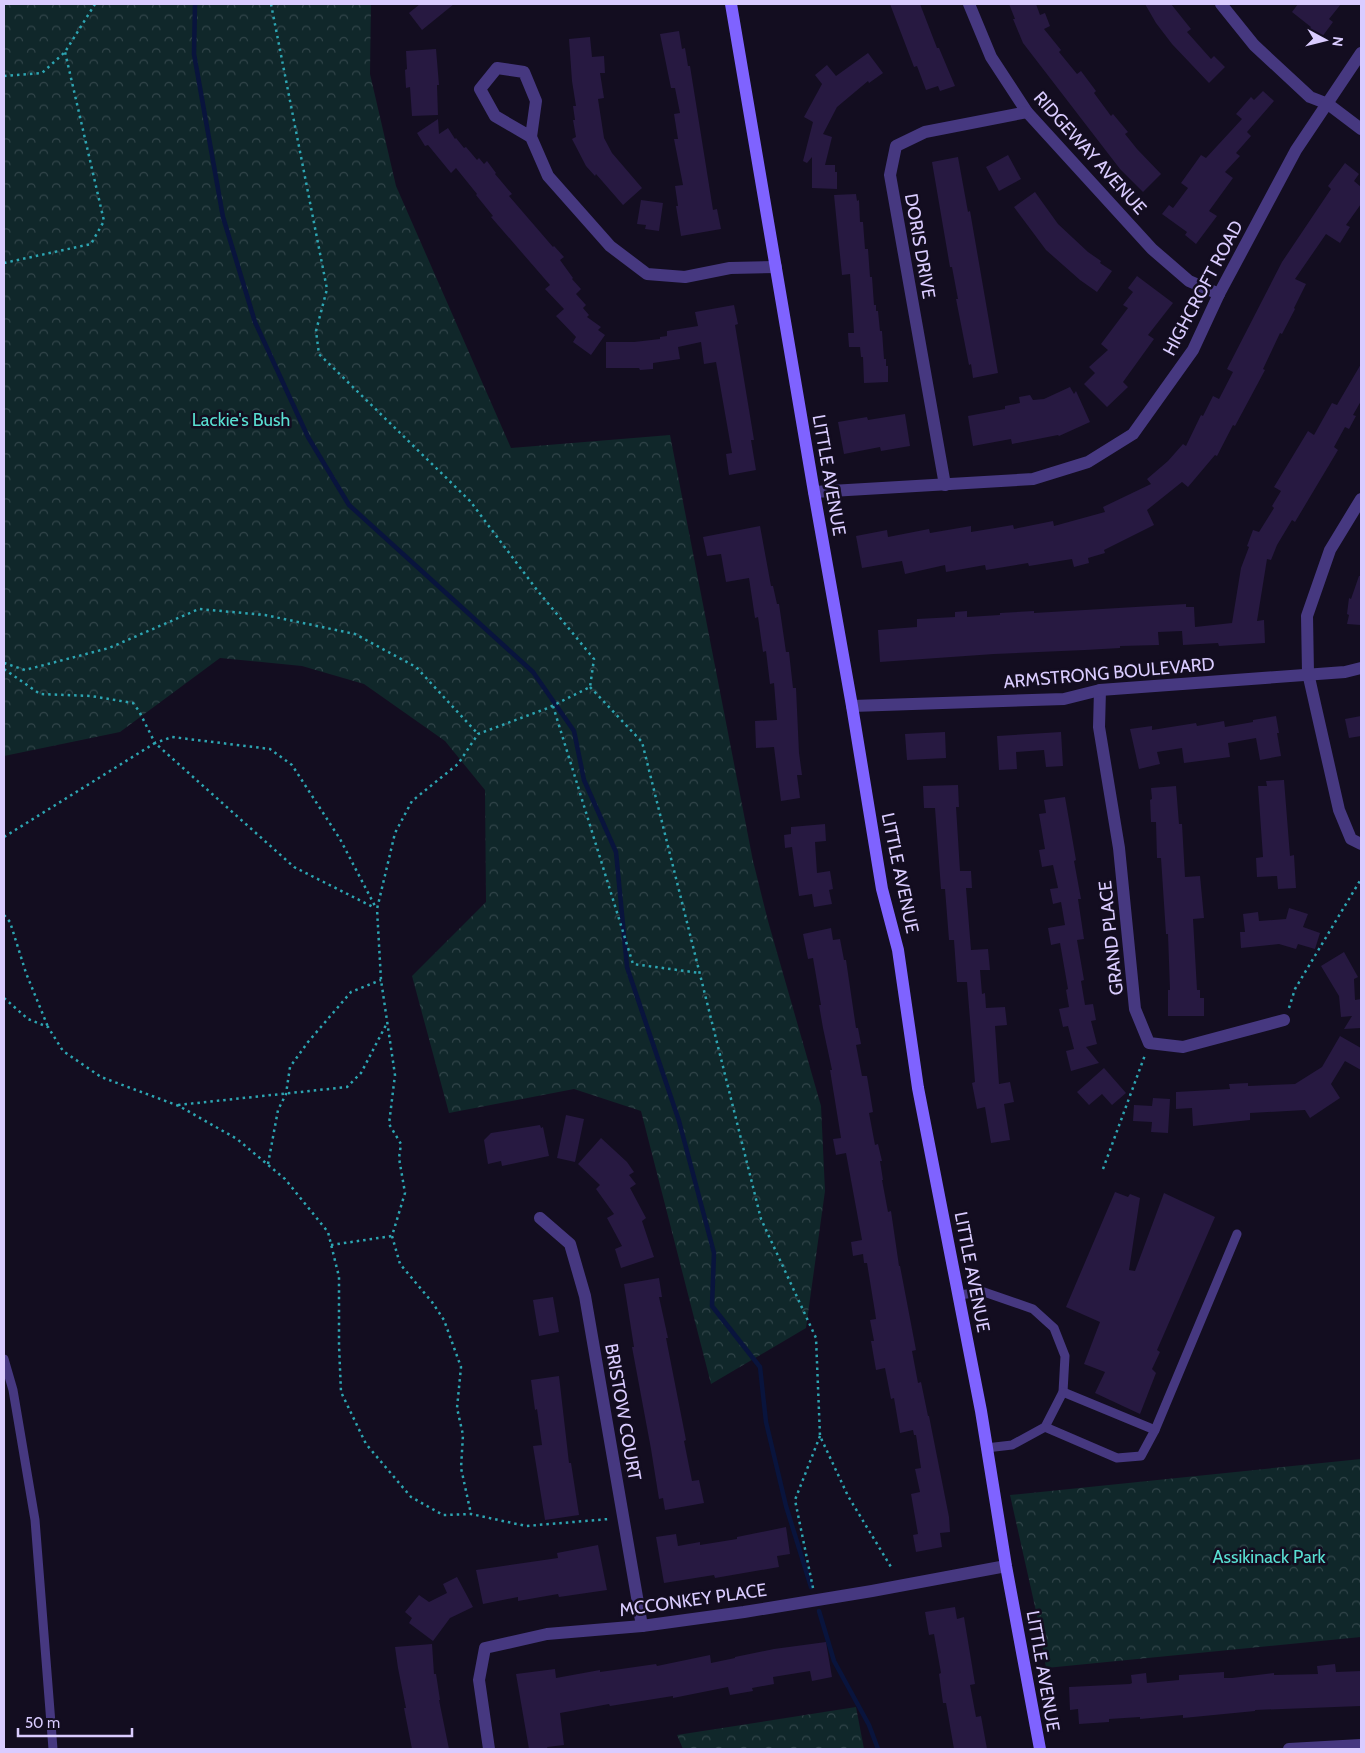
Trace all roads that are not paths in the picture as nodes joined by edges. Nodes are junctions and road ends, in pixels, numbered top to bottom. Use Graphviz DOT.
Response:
graph roads {
  1 [pos="731,4"];
  2 [pos="969,4"];
  3 [pos="1221,4"];
  4 [pos="1361,53"];
  5 [pos="1328,104"];
  6 [pos="1027,112"];
  7 [pos="1361,129"];
  8 [pos="531,137"];
  9 [pos="776,267"];
  10 [pos="1219,294"];
  11 [pos="945,485"];
  12 [pos="814,492"];
  13 [pos="1361,499"];
  14 [pos="1361,668"];
  15 [pos="1308,673"];
  16 [pos="1100,690"];
  17 [pos="852,706"];
  18 [pos="1361,844"];
  19 [pos="1284,1020"];
  20 [pos="540,1218"];
  21 [pos="1237,1234"];
  22 [pos="958,1295"];
  23 [pos="4,1359"];
  24 [pos="1063,1392"];
  25 [pos="1045,1427"];
  26 [pos="1155,1430"];
  27 [pos="986,1448"];
  28 [pos="1006,1566"];
  29 [pos="642,1626"];
  30 [pos="1361,1745"];
  31 [pos="53,1749"];
  32 [pos="489,1749"];
  33 [pos="1040,1749"];
  34 [pos="1288,1749"];
  1 -- 9 [label="street, LITTLE AVENUE"];
  2 -- 6 [label="street, RIDGEWAY AVENUE"];
  3 -- 5 [label="street"];
  4 -- 5 [label="street, HIGHCROFT ROAD"];
  5 -- 7 [label="street"];
  5 -- 10 [label="street, HIGHCROFT ROAD"];
  6 -- 10 [label="street, RIDGEWAY AVENUE"];
  6 -- 11 [label="street, DORIS DRIVE"];
  8 -- 8 [label="street"];
  8 -- 9 [label="street"];
  9 -- 12 [label="street, LITTLE AVENUE"];
  10 -- 11 [label="street, HIGHCROFT ROAD"];
  11 -- 12 [label="street, HIGHCROFT ROAD"];
  12 -- 17 [label="street, LITTLE AVENUE"];
  13 -- 15 [label="street"];
  14 -- 15 [label="street, ARMSTRONG BOULEVARD"];
  15 -- 16 [label="street, ARMSTRONG BOULEVARD"];
  15 -- 18 [label="street"];
  16 -- 17 [label="street, ARMSTRONG BOULEVARD"];
  16 -- 19 [label="street, GRAND PLACE"];
  17 -- 22 [label="street, LITTLE AVENUE"];
  20 -- 29 [label="street, BRISTOW COURT"];
  21 -- 26 [label="lane"];
  22 -- 24 [label="lane"];
  22 -- 27 [label="street, LITTLE AVENUE"];
  23 -- 31 [label="lane"];
  24 -- 25 [label="lane"];
  24 -- 26 [label="lane"];
  25 -- 26 [label="lane"];
  25 -- 27 [label="lane"];
  27 -- 28 [label="street, LITTLE AVENUE"];
  28 -- 29 [label="street, MCCONKEY PLACE"];
  28 -- 33 [label="street, LITTLE AVENUE"];
  29 -- 32 [label="street, MCCONKEY PLACE"];
  30 -- 34 [label="street"];
}
